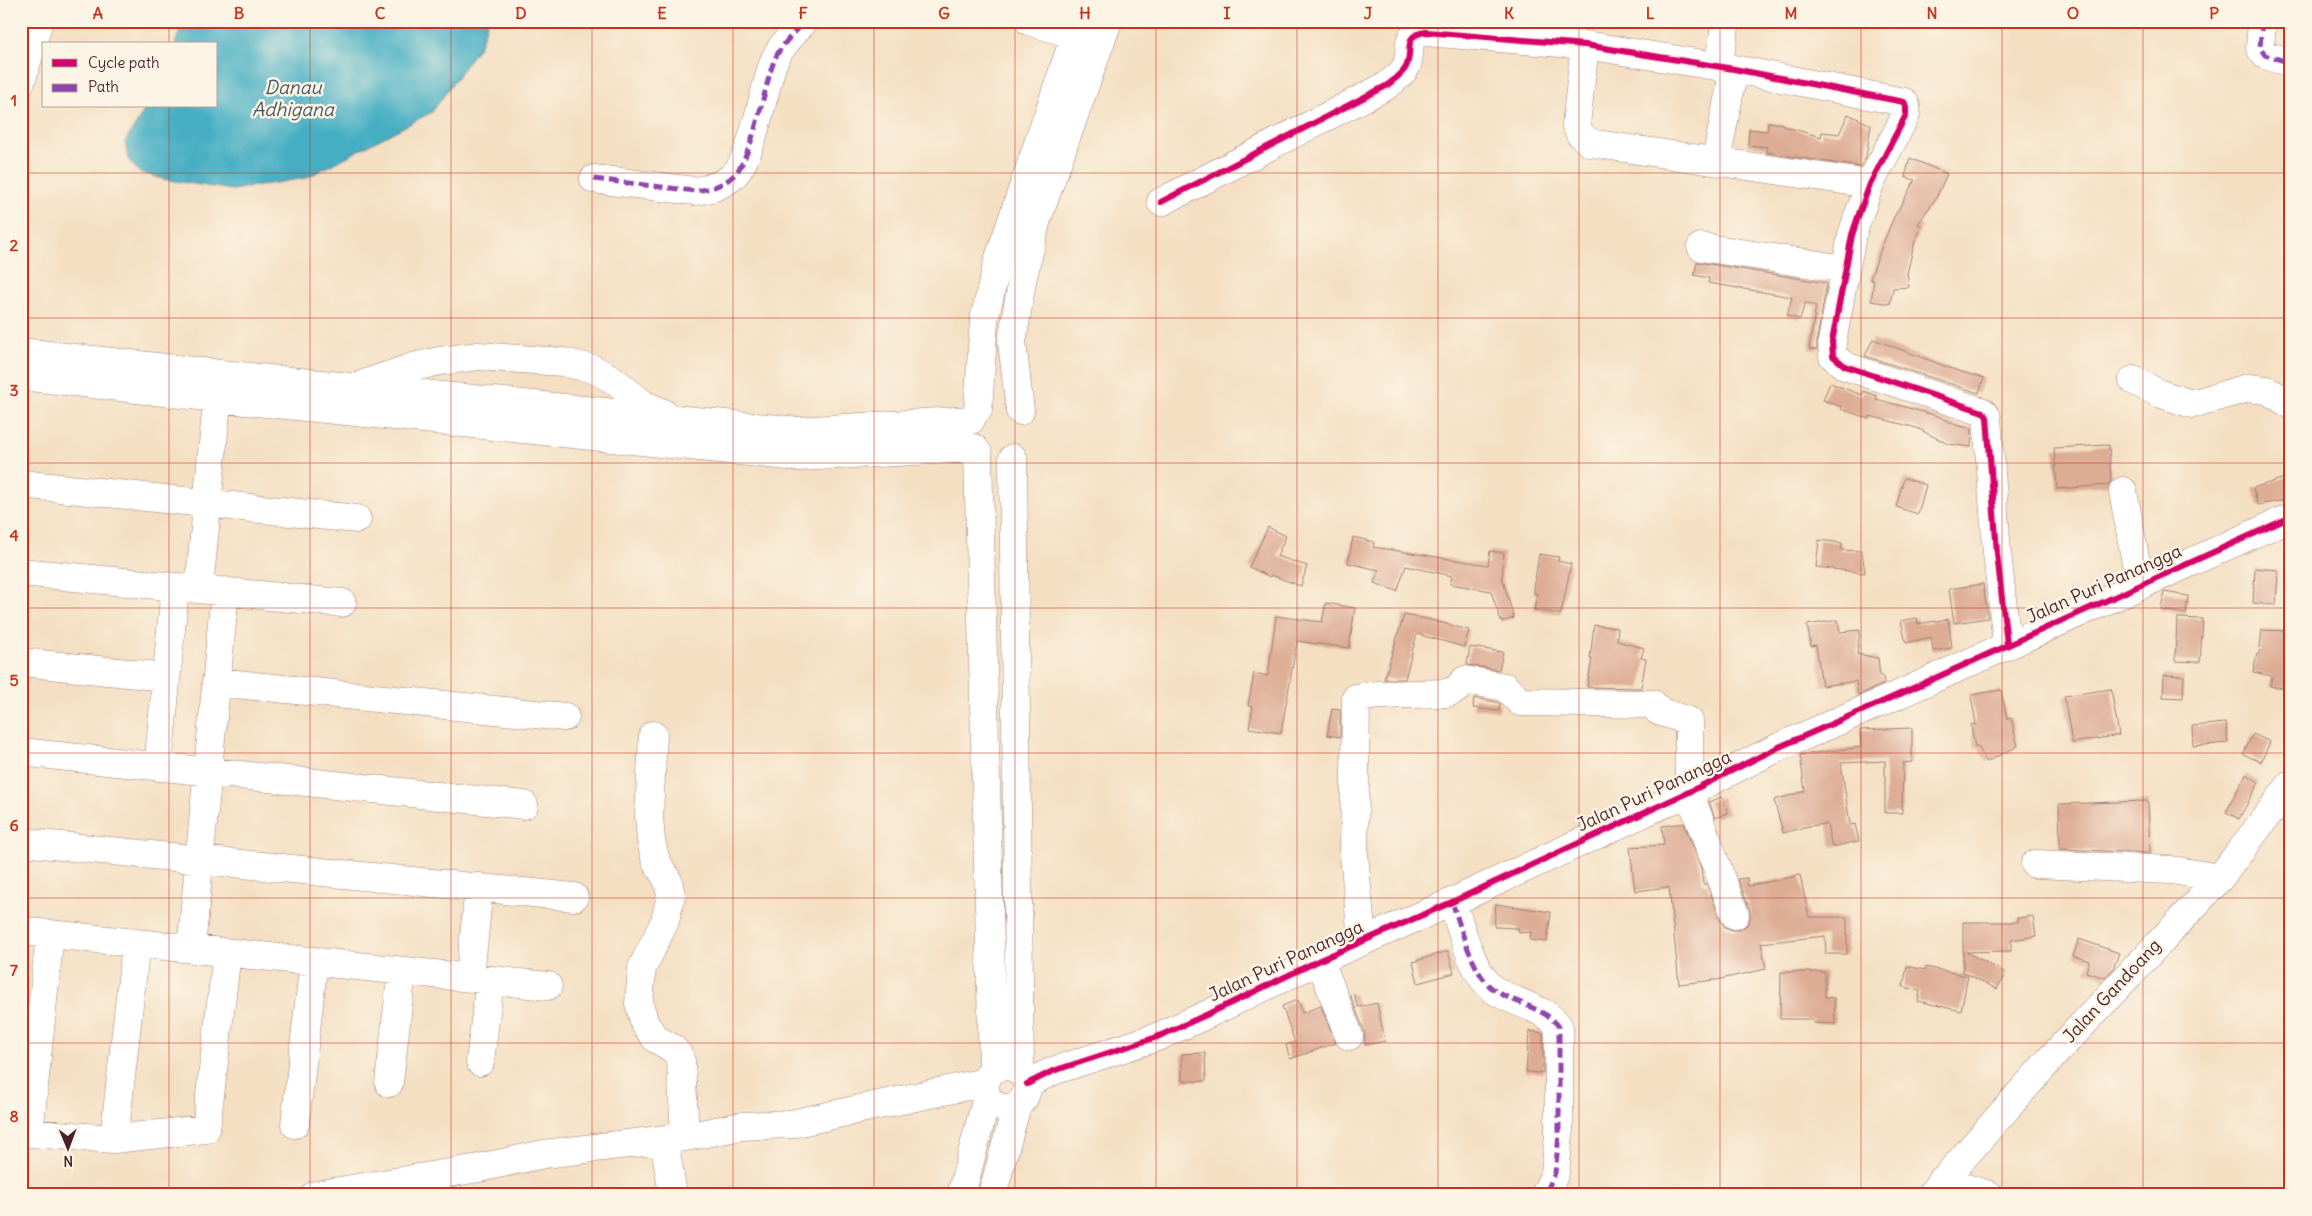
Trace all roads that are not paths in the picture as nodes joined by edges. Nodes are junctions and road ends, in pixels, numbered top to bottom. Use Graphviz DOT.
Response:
graph roads {
  1 [pos="39,21"];
  2 [pos="804,21"];
  3 [pos="1028,21"];
  4 [pos="1726,21"];
  5 [pos="2262,21"];
  6 [pos="1104,22"];
  7 [pos="1428,26"];
  8 [pos="1077,28"];
  9 [pos="1585,45"];
  10 [pos="2291,63"];
  11 [pos="1726,68"];
  12 [pos="21,82"];
  13 [pos="1716,161"];
  14 [pos="594,179"];
  15 [pos="1870,184"];
  16 [pos="1161,202"];
  17 [pos="1701,247"];
  18 [pos="1845,269"];
  19 [pos="21,352"];
  20 [pos="21,376"];
  21 [pos="2133,380"];
  22 [pos="218,386"];
  23 [pos="355,387"];
  24 [pos="2291,405"];
  25 [pos="1020,411"];
  26 [pos="974,415"];
  27 [pos="679,433"];
  28 [pos="976,451"];
  29 [pos="1013,458"];
  30 [pos="21,484"];
  31 [pos="2123,491"];
  32 [pos="208,504"];
  33 [pos="2291,517"];
  34 [pos="357,519"];
  35 [pos="21,572"];
  36 [pos="2140,585"];
  37 [pos="200,589"];
  38 [pos="342,603"];
  39 [pos="2008,644"];
  40 [pos="21,662"];
  41 [pos="166,677"];
  42 [pos="216,682"];
  43 [pos="565,717"];
  44 [pos="653,735"];
  45 [pos="21,752"];
  46 [pos="158,767"];
  47 [pos="208,772"];
  48 [pos="2291,784"];
  49 [pos="1689,792"];
  50 [pos="524,805"];
  51 [pos="21,842"];
  52 [pos="199,860"];
  53 [pos="2035,864"];
  54 [pos="2220,878"];
  55 [pos="479,888"];
  56 [pos="574,897"];
  57 [pos="1452,902"];
  58 [pos="1734,915"];
  59 [pos="21,931"];
  60 [pos="50,934"];
  61 [pos="1362,941"];
  62 [pos="136,943"];
  63 [pos="191,949"];
  64 [pos="227,953"];
  65 [pos="1320,960"];
  66 [pos="314,961"];
  67 [pos="402,971"];
  68 [pos="480,978"];
  69 [pos="548,986"];
  70 [pos="1349,1036"];
  71 [pos="480,1062"];
  72 [pos="389,1083"];
  73 [pos="988,1083"];
  74 [pos="1021,1087"];
  75 [pos="295,1124"];
  76 [pos="675,1138"];
  77 [pos="114,1139"];
  78 [pos="1936,1187"];
  79 [pos="315,1195"];
  80 [pos="673,1195"];
  81 [pos="961,1195"];
  82 [pos="992,1195"];
  83 [pos="1544,1195"];
  84 [pos="1989,1195"];
  1 -- 12 [label="street"];
  2 -- 14 [label="street"];
  3 -- 8 [label="street"];
  4 -- 11 [label="street"];
  5 -- 10 [label="street"];
  6 -- 25 [label="street"];
  7 -- 9 [label="street"];
  7 -- 16 [label="street"];
  8 -- 26 [label="street"];
  9 -- 11 [label="street"];
  9 -- 13 [label="street"];
  11 -- 13 [label="street"];
  11 -- 15 [label="street"];
  13 -- 15 [label="street"];
  15 -- 18 [label="street"];
  17 -- 18 [label="street"];
  18 -- 39 [label="street"];
  19 -- 22 [label="street"];
  20 -- 22 [label="street"];
  21 -- 24 [label="street"];
  22 -- 23 [label="street"];
  22 -- 27 [label="street"];
  22 -- 32 [label="street"];
  23 -- 27 [label="street"];
  23 -- 27 [label="street"];
  25 -- 26 [label="street"];
  25 -- 29 [label="street"];
  26 -- 27 [label="street"];
  26 -- 28 [label="street"];
  27 -- 28 [label="street"];
  28 -- 29 [label="street"];
  28 -- 73 [label="street"];
  29 -- 74 [label="street"];
  30 -- 32 [label="street"];
  31 -- 36 [label="street"];
  32 -- 34 [label="street"];
  32 -- 37 [label="street"];
  33 -- 36 [label="street, Jalan Puri Panangga"];
  35 -- 37 [label="street"];
  36 -- 39 [label="street, Jalan Puri Panangga"];
  37 -- 38 [label="street"];
  37 -- 41 [label="street"];
  37 -- 42 [label="street"];
  39 -- 49 [label="street, Jalan Puri Panangga"];
  40 -- 41 [label="street"];
  41 -- 46 [label="street"];
  42 -- 43 [label="street"];
  42 -- 47 [label="street"];
  44 -- 76 [label="street"];
  45 -- 46 [label="street"];
  46 -- 47 [label="street"];
  47 -- 50 [label="street"];
  47 -- 52 [label="street"];
  48 -- 54 [label="street, Jalan Gandoang"];
  49 -- 57 [label="street, Jalan Puri Panangga"];
  49 -- 58 [label="street"];
  49 -- 61 [label="street"];
  51 -- 52 [label="street"];
  52 -- 55 [label="street"];
  52 -- 63 [label="street"];
  53 -- 54 [label="street"];
  54 -- 78 [label="street, Jalan Gandoang"];
  55 -- 56 [label="street"];
  55 -- 68 [label="street"];
  57 -- 61 [label="street, Jalan Puri Panangga"];
  57 -- 83 [label="street"];
  59 -- 60 [label="street"];
  60 -- 62 [label="street"];
  60 -- 77 [label="street"];
  61 -- 65 [label="street, Jalan Puri Panangga"];
  62 -- 63 [label="street"];
  62 -- 77 [label="street"];
  63 -- 64 [label="street"];
  64 -- 66 [label="street"];
  64 -- 77 [label="street"];
  65 -- 70 [label="street"];
  65 -- 74 [label="street, Jalan Puri Panangga"];
  66 -- 67 [label="street"];
  66 -- 75 [label="street"];
  67 -- 68 [label="street"];
  67 -- 72 [label="street"];
  68 -- 69 [label="street"];
  68 -- 71 [label="street"];
  73 -- 74 [label="street"];
  73 -- 74 [label="street"];
  73 -- 76 [label="street"];
  73 -- 81 [label="street"];
  74 -- 82 [label="street"];
  76 -- 79 [label="street"];
  76 -- 80 [label="street"];
  78 -- 84 [label="street"];
}
